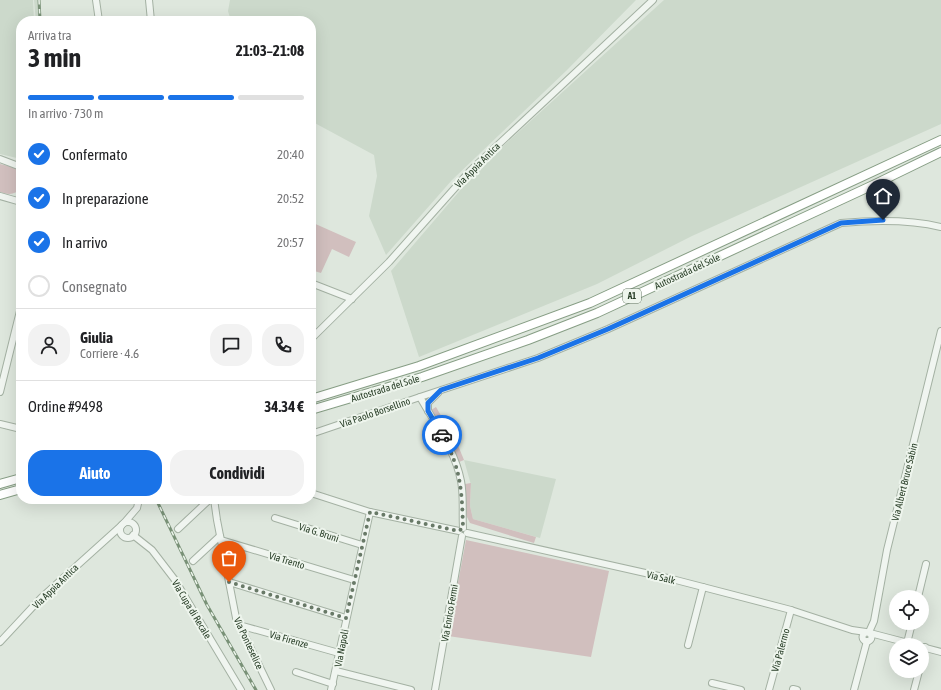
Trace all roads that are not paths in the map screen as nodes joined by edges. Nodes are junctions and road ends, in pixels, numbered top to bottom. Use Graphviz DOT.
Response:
graph roads {
  1 [pos="96,0"];
  2 [pos="149,0"];
  3 [pos="653,0"];
  4 [pos="98,16"];
  5 [pos="151,16"];
  6 [pos="941,140"];
  7 [pos="941,152"];
  8 [pos="0,159"];
  9 [pos="16,165"];
  10 [pos="0,196"];
  11 [pos="16,201"];
  12 [pos="941,227"];
  13 [pos="316,285"];
  14 [pos="352,298"];
  15 [pos="16,327"];
  16 [pos="941,332"];
  17 [pos="316,334"];
  18 [pos="441,390"];
  19 [pos="0,392"];
  20 [pos="316,397"];
  21 [pos="420,397"];
  22 [pos="316,408"];
  23 [pos="428,411"];
  24 [pos="0,424"];
  25 [pos="16,428"];
  26 [pos="316,432"];
  27 [pos="16,479"];
  28 [pos="0,484"];
  29 [pos="16,490"];
  30 [pos="0,495"];
  31 [pos="316,495"];
  32 [pos="137,504"];
  33 [pos="205,504"];
  34 [pos="215,504"];
  35 [pos="133,512"];
  36 [pos="370,512"];
  37 [pos="275,518"];
  38 [pos="123,524"];
  39 [pos="135,525"];
  40 [pos="178,529"];
  41 [pos="463,532"];
  42 [pos="112,534"];
  43 [pos="133,535"];
  44 [pos="124,536"];
  45 [pos="220,538"];
  46 [pos="362,546"];
  47 [pos="193,560"];
  48 [pos="926,564"];
  49 [pos="354,580"];
  50 [pos="229,582"];
  51 [pos="703,587"];
  52 [pos="920,590"];
  53 [pos="791,610"];
  54 [pos="346,618"];
  55 [pos="240,625"];
  56 [pos="868,636"];
  57 [pos="889,638"];
  58 [pos="0,642"];
  59 [pos="688,645"];
  60 [pos="929,648"];
  61 [pos="941,652"];
  62 [pos="340,653"];
  63 [pos="336,671"];
  64 [pos="296,672"];
  65 [pos="917,678"];
  66 [pos="712,683"];
  67 [pos="332,687"];
  68 [pos="393,688"];
  69 [pos="241,690"];
  70 [pos="271,690"];
  71 [pos="411,690"];
  72 [pos="435,690"];
  73 [pos="741,690"];
  74 [pos="769,690"];
  75 [pos="854,690"];
  76 [pos="914,690"];
  1 -- 4 [label="street"];
  2 -- 5 [label="street"];
  3 -- 14 [label="street, Via Appia Antica"];
  6 -- 20 [label="highway, Autostrada del Sole / A1"];
  7 -- 22 [label="highway, Autostrada del Sole / A1"];
  8 -- 9 [label="street"];
  10 -- 11 [label="street"];
  12 -- 18 [label="street"];
  13 -- 14 [label="street"];
  14 -- 17 [label="street, Via Appia Antica"];
  15 -- 19 [label="street"];
  16 -- 56 [label="street, Via Albert Bruce Sabin"];
  18 -- 21 [label="street"];
  18 -- 23 [label="street"];
  21 -- 23 [label="street, Via Paolo Borsellino"];
  21 -- 26 [label="street, Via Paolo Borsellino"];
  23 -- 41 [label="street, Via Paolo Borsellino"];
  24 -- 25 [label="street"];
  27 -- 28 [label="highway"];
  29 -- 30 [label="highway"];
  31 -- 36 [label="street, Via Salk"];
  32 -- 35 [label="street"];
  33 -- 40 [label="street"];
  34 -- 45 [label="street, Via Ponteselice"];
  35 -- 38 [label="street, Via Appia Antica"];
  35 -- 39 [label="street"];
  36 -- 41 [label="street, Via Salk"];
  36 -- 46 [label="street, Via Napoli"];
  37 -- 46 [label="street, Via G. Bruni"];
  38 -- 39 [label="street"];
  38 -- 42 [label="street, Via Appia Antica"];
  38 -- 44 [label="street"];
  39 -- 43 [label="street"];
  41 -- 51 [label="street, Via Salk"];
  41 -- 72 [label="street, Via Enrico Fermi"];
  42 -- 44 [label="street"];
  42 -- 58 [label="street, Via Appia Antica"];
  43 -- 44 [label="street"];
  43 -- 69 [label="street, Via Cupa di Recale"];
  45 -- 47 [label="street"];
  45 -- 49 [label="street, Via Trento"];
  45 -- 50 [label="street, Via Ponteselice"];
  46 -- 49 [label="street, Via Napoli"];
  48 -- 52 [label="street"];
  49 -- 54 [label="street, Via Napoli"];
  50 -- 54 [label="street"];
  50 -- 55 [label="street, Via Ponteselice"];
  51 -- 53 [label="street, Via Salk"];
  51 -- 59 [label="street"];
  53 -- 56 [label="street, Via Salk"];
  53 -- 74 [label="street, Via Palermo"];
  54 -- 62 [label="street, Via Napoli"];
  55 -- 62 [label="street, Via Firenze"];
  55 -- 70 [label="street, Via Ponteselice"];
  56 -- 57 [label="street, Via Salk"];
  56 -- 75 [label="street, Via Albert Bruce Sabin"];
  60 -- 61 [label="street"];
  62 -- 63 [label="street, Via Napoli"];
  63 -- 67 [label="street, Via Napoli"];
  63 -- 68 [label="street"];
  64 -- 67 [label="street"];
  65 -- 76 [label="street"];
  66 -- 73 [label="street"];
  68 -- 71 [label="street"];
}
